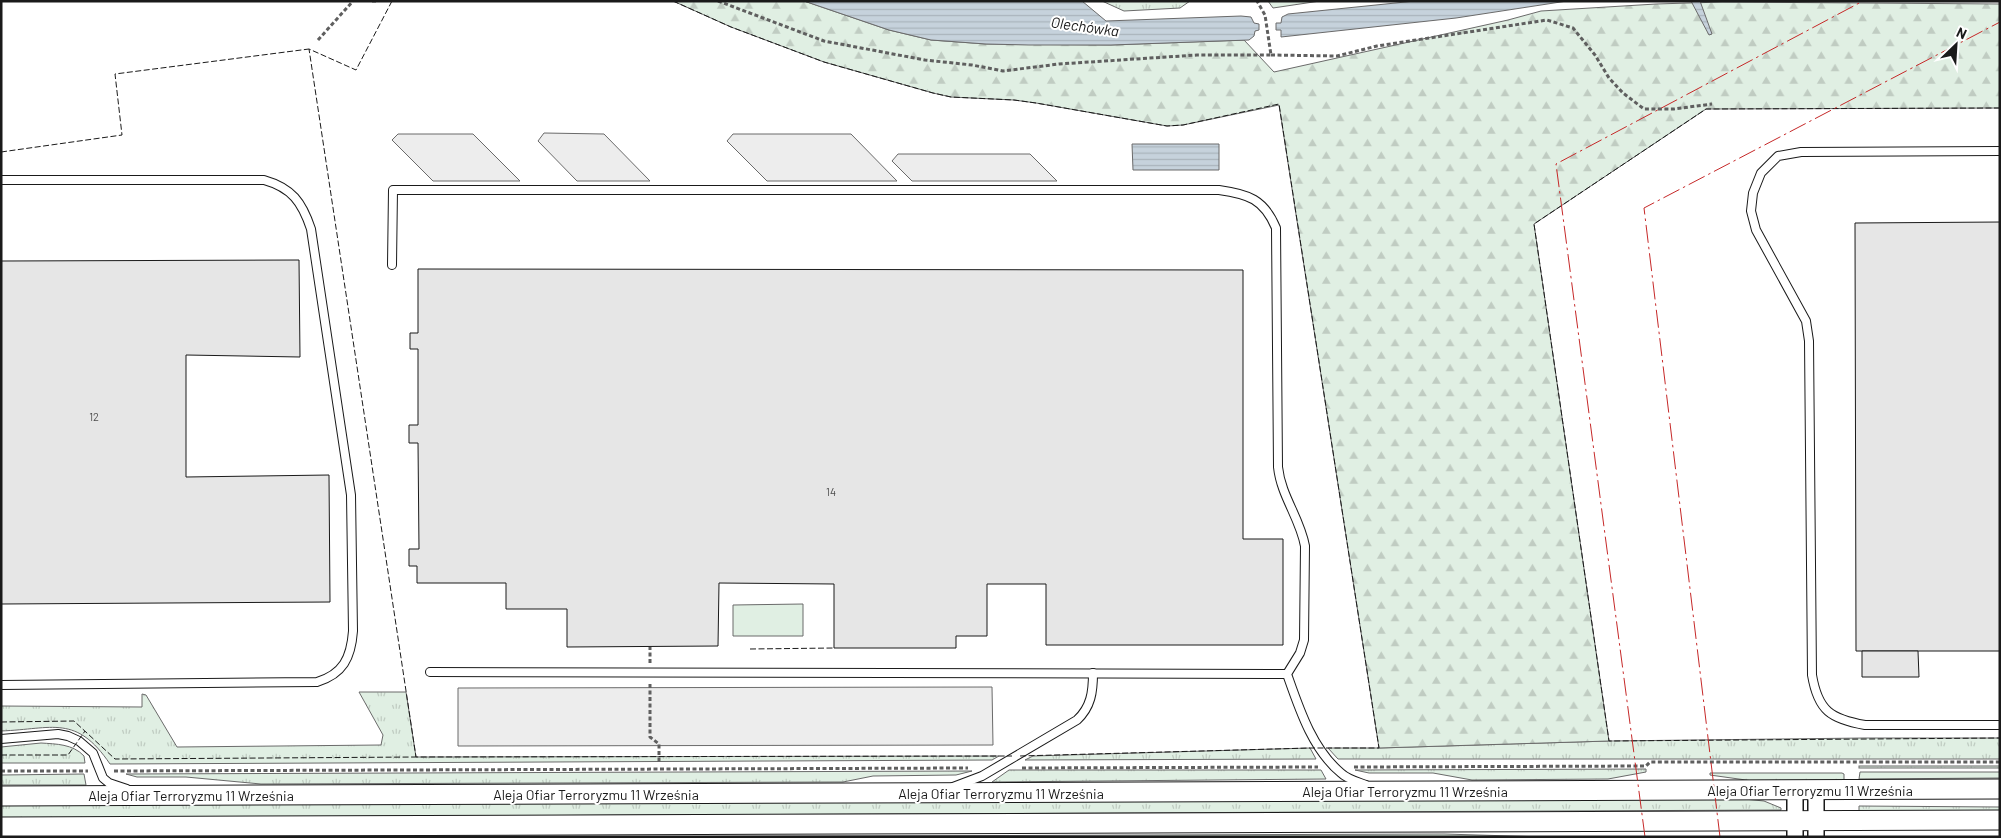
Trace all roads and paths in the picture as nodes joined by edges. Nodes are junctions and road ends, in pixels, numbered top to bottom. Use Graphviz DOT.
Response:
graph roads {
  1 [pos="353,1"];
  2 [pos="372,1"];
  3 [pos="376,1"];
  4 [pos="718,1"];
  5 [pos="1258,1"];
  6 [pos="318,40"];
  7 [pos="1271,55"];
  8 [pos="1712,104"];
  9 [pos="2000,151"];
  10 [pos="1,180"];
  11 [pos="392,265"];
  12 [pos="650,647"];
  13 [pos="430,672"];
  14 [pos="650,673"];
  15 [pos="1093,673"];
  16 [pos="1287,674"];
  17 [pos="1,685"];
  18 [pos="2000,725"];
  19 [pos="1,739"];
  20 [pos="659,764"];
  21 [pos="2000,789"];
  22 [pos="1795,790"];
  23 [pos="1816,790"];
  24 [pos="1379,791"];
  25 [pos="936,793"];
  26 [pos="1,796"];
  27 [pos="164,796"];
  28 [pos="2000,820"];
  29 [pos="1,827"];
  30 [pos="1795,829"];
  31 [pos="1816,829"];
  1 -- 6 [label="path"];
  2 -- 3 [label="path"];
  4 -- 7 [label="path"];
  5 -- 7 [label="path"];
  7 -- 8 [label="path"];
  9 -- 18 [label="lane"];
  10 -- 17 [label="lane"];
  11 -- 16 [label="lane"];
  12 -- 14 [label="path"];
  13 -- 14 [label="lane"];
  14 -- 15 [label="lane"];
  14 -- 20 [label="path"];
  15 -- 16 [label="lane"];
  15 -- 25 [label="lane"];
  16 -- 24 [label="lane"];
  19 -- 27 [label="lane"];
  21 -- 23 [label="street, Aleja Ofiar Terroryzmu 11 Września"];
  22 -- 23 [label="street, Aleja Ofiar Terroryzmu 11 Września"];
  22 -- 24 [label="street, Aleja Ofiar Terroryzmu 11 Września"];
  22 -- 30 [label="street"];
  23 -- 31 [label="street"];
  24 -- 25 [label="street, Aleja Ofiar Terroryzmu 11 Września"];
  25 -- 27 [label="street, Aleja Ofiar Terroryzmu 11 Września"];
  26 -- 27 [label="street, Aleja Ofiar Terroryzmu 11 Września"];
  28 -- 31 [label="street"];
  29 -- 30 [label="street"];
  30 -- 31 [label="street"];
}
